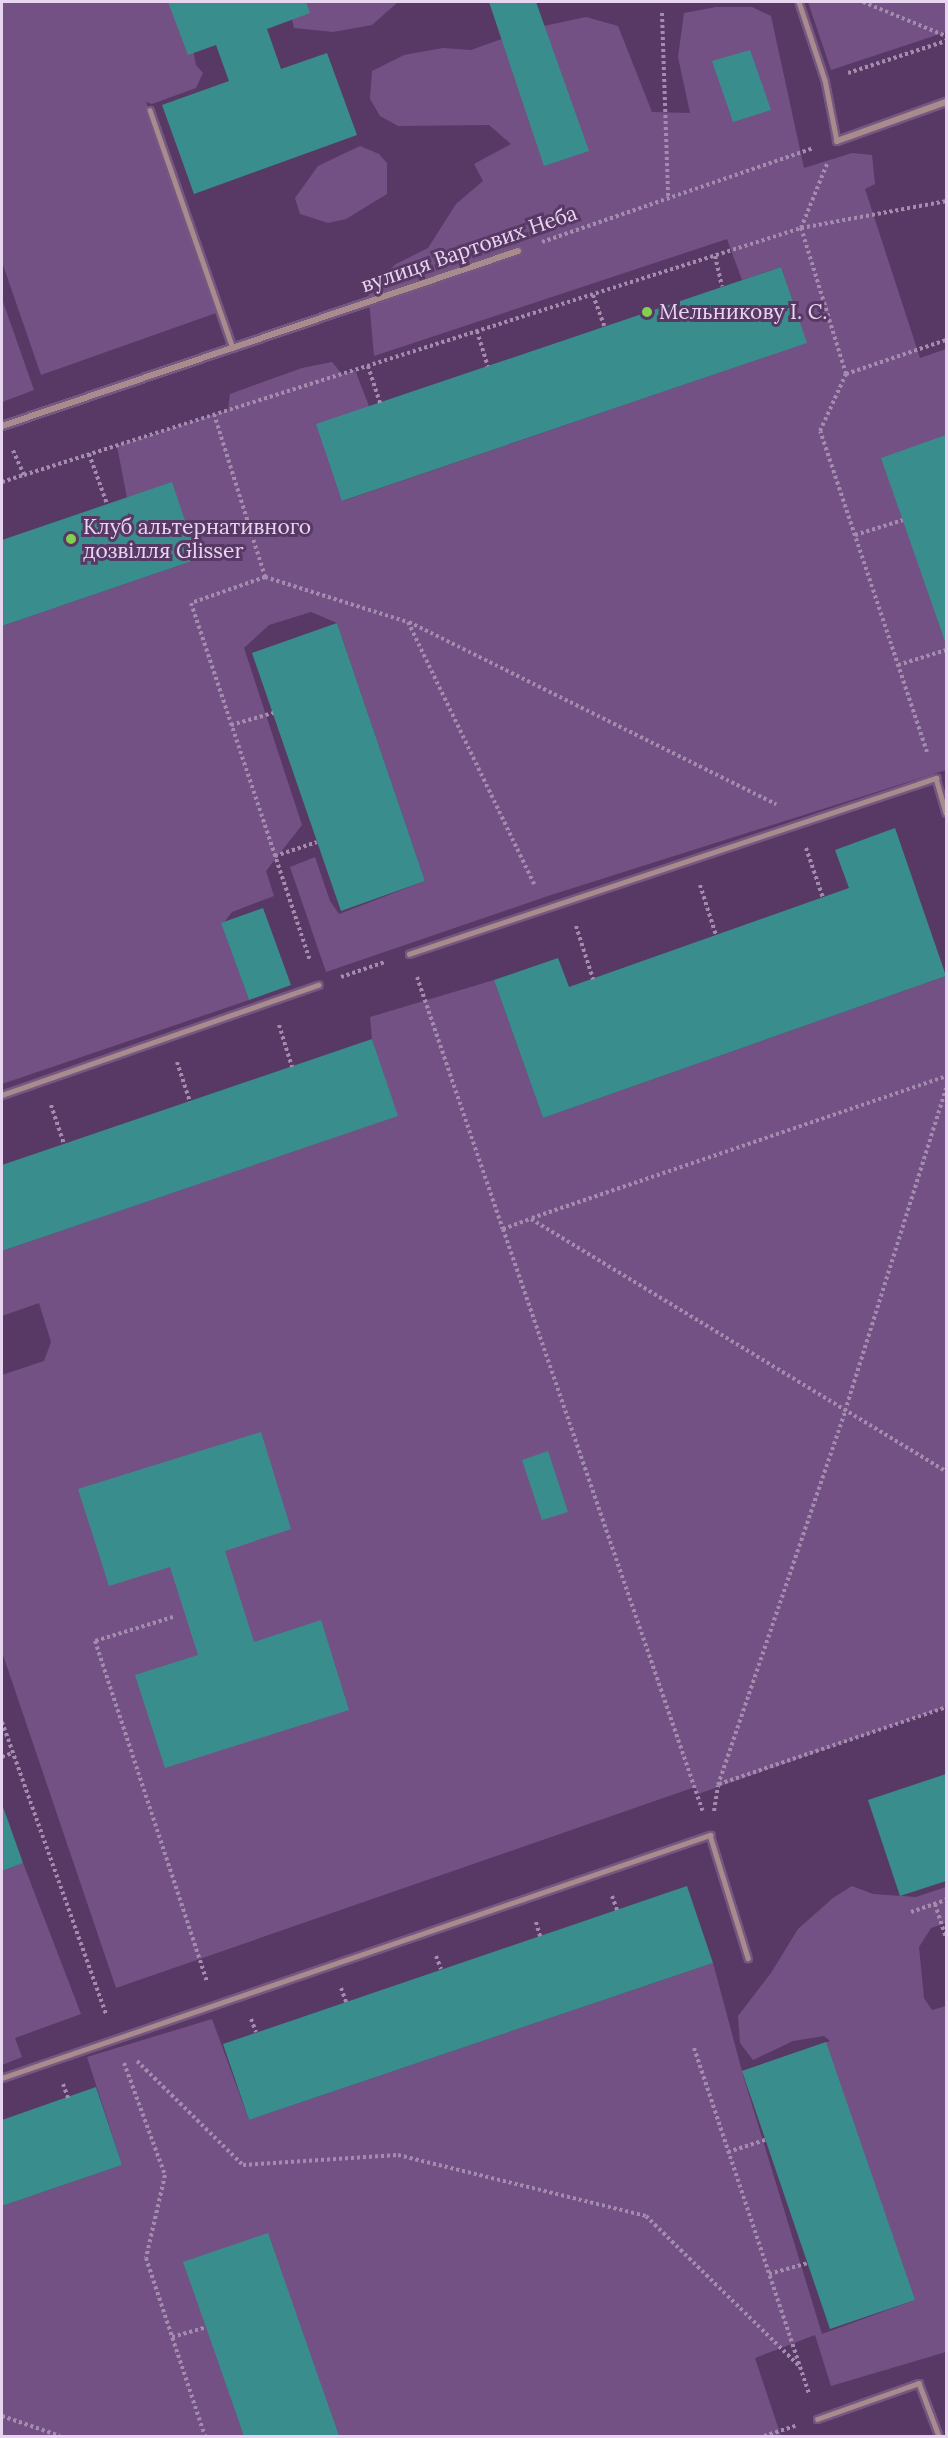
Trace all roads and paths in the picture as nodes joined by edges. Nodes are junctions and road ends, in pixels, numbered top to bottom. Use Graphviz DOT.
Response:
graph roads {
  1 [pos="799,2"];
  2 [pos="863,2"];
  3 [pos="662,13"];
  4 [pos="946,38"];
  5 [pos="825,80"];
  6 [pos="946,102"];
  7 [pos="150,110"];
  8 [pos="837,141"];
  9 [pos="668,196"];
  10 [pos="946,201"];
  11 [pos="801,228"];
  12 [pos="518,251"];
  13 [pos="715,256"];
  14 [pos="722,286"];
  15 [pos="592,295"];
  16 [pos="604,326"];
  17 [pos="477,331"];
  18 [pos="946,340"];
  19 [pos="233,348"];
  20 [pos="368,366"];
  21 [pos="488,366"];
  22 [pos="846,374"];
  23 [pos="380,403"];
  24 [pos="214,414"];
  25 [pos="2,426"];
  26 [pos="89,454"];
  27 [pos="24,475"];
  28 [pos="2,482"];
  29 [pos="107,504"];
  30 [pos="903,520"];
  31 [pos="855,535"];
  32 [pos="266,577"];
  33 [pos="408,622"];
  34 [pos="946,650"];
  35 [pos="898,665"];
  36 [pos="273,712"];
  37 [pos="231,725"];
  38 [pos="936,778"];
  39 [pos="946,813"];
  40 [pos="810,820"];
  41 [pos="798,824"];
  42 [pos="317,842"];
  43 [pos="275,856"];
  44 [pos="692,860"];
  45 [pos="823,898"];
  46 [pos="568,901"];
  47 [pos="545,908"];
  48 [pos="716,935"];
  49 [pos="409,954"];
  50 [pos="593,979"];
  51 [pos="318,985"];
  52 [pos="271,1001"];
  53 [pos="169,1036"];
  54 [pos="292,1067"];
  55 [pos="946,1076"];
  56 [pos="43,1080"];
  57 [pos="946,1088"];
  58 [pos="2,1095"];
  59 [pos="190,1102"];
  60 [pos="64,1144"];
  61 [pos="531,1219"];
  62 [pos="503,1229"];
  63 [pos="845,1411"];
  64 [pos="946,1471"];
  65 [pos="173,1617"];
  66 [pos="946,1707"];
  67 [pos="2,1722"];
  68 [pos="12,1753"];
  69 [pos="2,1757"];
  70 [pos="718,1785"];
  71 [pos="710,1835"];
  72 [pos="946,1900"];
  73 [pos="935,1904"];
  74 [pos="911,1912"];
  75 [pos="946,1937"];
  76 [pos="748,1958"];
  77 [pos="215,2004"];
  78 [pos="115,2039"];
  79 [pos="694,2049"];
  80 [pos="2,2078"];
  81 [pos="765,2140"];
  82 [pos="728,2152"];
  83 [pos="808,2263"];
  84 [pos="769,2274"];
  85 [pos="206,2327"];
  86 [pos="172,2337"];
  87 [pos="800,2367"];
  88 [pos="2,2416"];
  89 [pos="817,2418"];
  90 [pos="60,2436"];
  91 [pos="206,2436"];
  92 [pos="939,2436"];
  1 -- 5 [label="lane"];
  2 -- 4 [label="path"];
  3 -- 9 [label="path"];
  4 -- 5 [label="path"];
  5 -- 8 [label="lane"];
  6 -- 8 [label="street"];
  7 -- 19 [label="lane"];
  8 -- 9 [label="path, вулиця Вартових Неба"];
  8 -- 11 [label="path"];
  9 -- 12 [label="path, вулиця Вартових Неба"];
  10 -- 11 [label="path"];
  11 -- 13 [label="path"];
  11 -- 22 [label="path"];
  12 -- 19 [label="street, вулиця Вартових Неба"];
  13 -- 14 [label="path"];
  13 -- 15 [label="path"];
  15 -- 16 [label="path"];
  15 -- 17 [label="path"];
  17 -- 20 [label="path"];
  17 -- 21 [label="path"];
  18 -- 22 [label="path"];
  19 -- 25 [label="street, вулиця Вартових Неба"];
  20 -- 23 [label="path"];
  20 -- 24 [label="path"];
  22 -- 31 [label="path"];
  24 -- 26 [label="path"];
  24 -- 32 [label="path"];
  25 -- 27 [label="path"];
  26 -- 27 [label="path"];
  26 -- 29 [label="path"];
  27 -- 28 [label="path"];
  30 -- 31 [label="path"];
  31 -- 35 [label="path"];
  32 -- 33 [label="path"];
  32 -- 37 [label="path"];
  33 -- 40 [label="path"];
  33 -- 47 [label="path"];
  34 -- 35 [label="path"];
  35 -- 38 [label="path"];
  36 -- 37 [label="path"];
  37 -- 43 [label="path"];
  38 -- 39 [label="lane"];
  38 -- 40 [label="lane"];
  40 -- 41 [label="lane"];
  41 -- 44 [label="lane"];
  41 -- 45 [label="path"];
  42 -- 43 [label="path"];
  43 -- 51 [label="path"];
  44 -- 46 [label="lane"];
  44 -- 48 [label="path"];
  46 -- 47 [label="lane"];
  46 -- 50 [label="path"];
  47 -- 49 [label="lane"];
  49 -- 51 [label="path"];
  49 -- 62 [label="path"];
  51 -- 52 [label="lane"];
  52 -- 53 [label="lane"];
  52 -- 54 [label="path"];
  53 -- 56 [label="lane"];
  53 -- 59 [label="path"];
  55 -- 61 [label="path"];
  56 -- 58 [label="lane"];
  56 -- 60 [label="path"];
  57 -- 63 [label="path"];
  61 -- 62 [label="path"];
  61 -- 63 [label="path"];
  62 -- 71 [label="path"];
  63 -- 64 [label="path"];
  63 -- 70 [label="path"];
  65 -- 77 [label="path"];
  66 -- 70 [label="path"];
  67 -- 68 [label="path"];
  68 -- 69 [label="path"];
  68 -- 78 [label="path"];
  70 -- 71 [label="path"];
  71 -- 76 [label="lane"];
  71 -- 77 [label="lane"];
  72 -- 73 [label="path"];
  73 -- 74 [label="path"];
  73 -- 75 [label="path"];
  77 -- 78 [label="lane"];
  78 -- 80 [label="lane"];
  78 -- 86 [label="path"];
  78 -- 87 [label="path"];
  79 -- 82 [label="path"];
  81 -- 82 [label="path"];
  82 -- 84 [label="path"];
  83 -- 84 [label="path"];
  84 -- 87 [label="path"];
  85 -- 86 [label="path"];
  86 -- 91 [label="path"];
  87 -- 89 [label="path"];
  88 -- 90 [label="path"];
  89 -- 92 [label="lane"];
}
